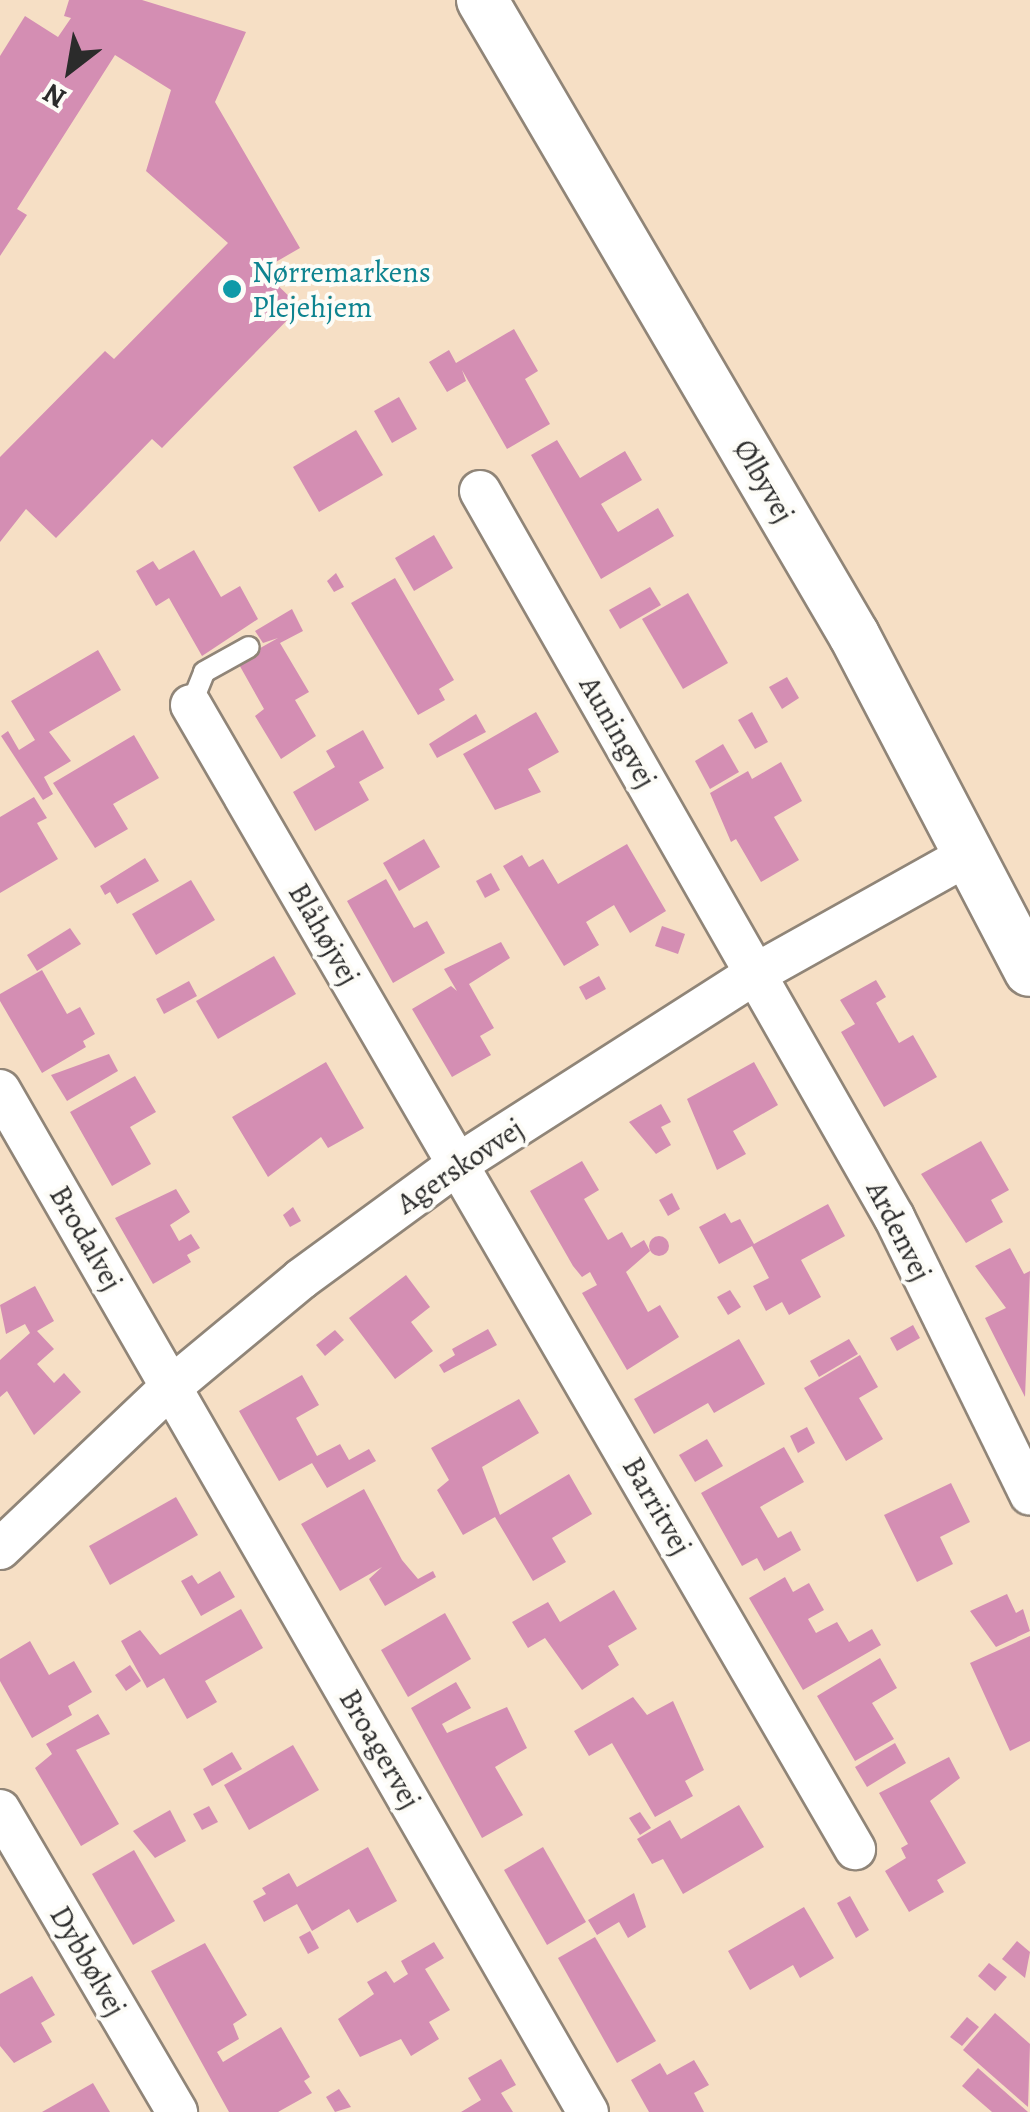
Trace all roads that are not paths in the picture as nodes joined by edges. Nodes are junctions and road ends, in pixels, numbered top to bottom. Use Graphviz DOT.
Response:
graph roads {
  1 [pos="482,0"];
  2 [pos="480,492"];
  3 [pos="249,647"];
  4 [pos="190,705"];
  5 [pos="972,853"];
  6 [pos="1030,971"];
  7 [pos="756,973"];
  8 [pos="0,1090"];
  9 [pos="458,1164"];
  10 [pos="171,1387"];
  11 [pos="1030,1494"];
  12 [pos="0,1549"];
  13 [pos="0,1810"];
  14 [pos="855,1849"];
  15 [pos="176,2112"];
  16 [pos="588,2112"];
  1 -- 5 [label="street, Ølbyvej"];
  2 -- 7 [label="street, Auningvej"];
  3 -- 4 [label="lane"];
  4 -- 9 [label="street, Blåhøjvej"];
  5 -- 6 [label="street, Ølbyvej"];
  5 -- 7 [label="street, Agerskovvej"];
  7 -- 9 [label="street, Agerskovvej"];
  7 -- 11 [label="street, Ardenvej"];
  8 -- 10 [label="street, Brodalvej"];
  9 -- 10 [label="street, Agerskovvej"];
  9 -- 14 [label="street, Barritvej"];
  10 -- 12 [label="street, Agerskovvej"];
  10 -- 16 [label="street, Broagervej"];
  13 -- 15 [label="street, Dybbølvej"];
}
